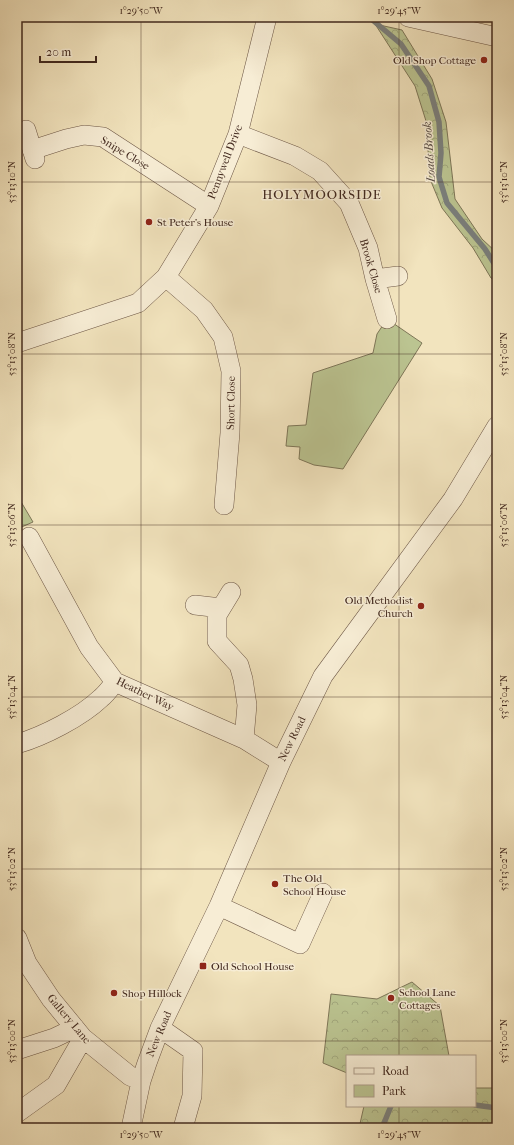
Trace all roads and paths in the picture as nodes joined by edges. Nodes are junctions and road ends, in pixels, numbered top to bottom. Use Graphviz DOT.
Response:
graph roads {
  1 [pos="267,17"];
  2 [pos="417,18"];
  3 [pos="497,37"];
  4 [pos="26,130"];
  5 [pos="238,134"];
  6 [pos="209,206"];
  7 [pos="398,276"];
  8 [pos="166,277"];
  9 [pos="375,280"];
  10 [pos="386,319"];
  11 [pos="17,344"];
  12 [pos="497,426"];
  13 [pos="224,504"];
  14 [pos="29,537"];
  15 [pos="231,592"];
  16 [pos="195,605"];
  17 [pos="221,608"];
  18 [pos="115,682"];
  19 [pos="244,739"];
  20 [pos="17,744"];
  21 [pos="281,762"];
  22 [pos="322,893"];
  23 [pos="219,906"];
  24 [pos="17,938"];
  25 [pos="160,1028"];
  26 [pos="79,1033"];
  27 [pos="17,1050"];
  28 [pos="141,1081"];
  29 [pos="17,1113"];
  30 [pos="131,1128"];
  31 [pos="183,1128"];
  1 -- 5 [label="street, Pennywell Drive"];
  2 -- 3 [label="street"];
  4 -- 6 [label="street, Snipe Close"];
  5 -- 6 [label="street, Pennywell Drive"];
  5 -- 9 [label="street, Brook Close"];
  6 -- 8 [label="street, Pennywell Drive"];
  7 -- 9 [label="street"];
  8 -- 11 [label="street, Pennywell Drive"];
  8 -- 13 [label="street, Short Close"];
  9 -- 10 [label="street, Brook Close"];
  12 -- 21 [label="street, New Road"];
  14 -- 18 [label="street, Heather Way"];
  15 -- 17 [label="street"];
  16 -- 17 [label="street"];
  17 -- 19 [label="street"];
  18 -- 19 [label="street, Heather Way"];
  18 -- 20 [label="street"];
  19 -- 21 [label="street, Heather Way"];
  21 -- 23 [label="street, New Road"];
  22 -- 23 [label="street"];
  23 -- 25 [label="street, New Road"];
  24 -- 26 [label="street, Gallery Lane"];
  25 -- 28 [label="street, New Road"];
  25 -- 31 [label="street"];
  26 -- 27 [label="street"];
  26 -- 28 [label="street, Gallery Lane"];
  26 -- 29 [label="street"];
  28 -- 30 [label="street, New Road"];
}
